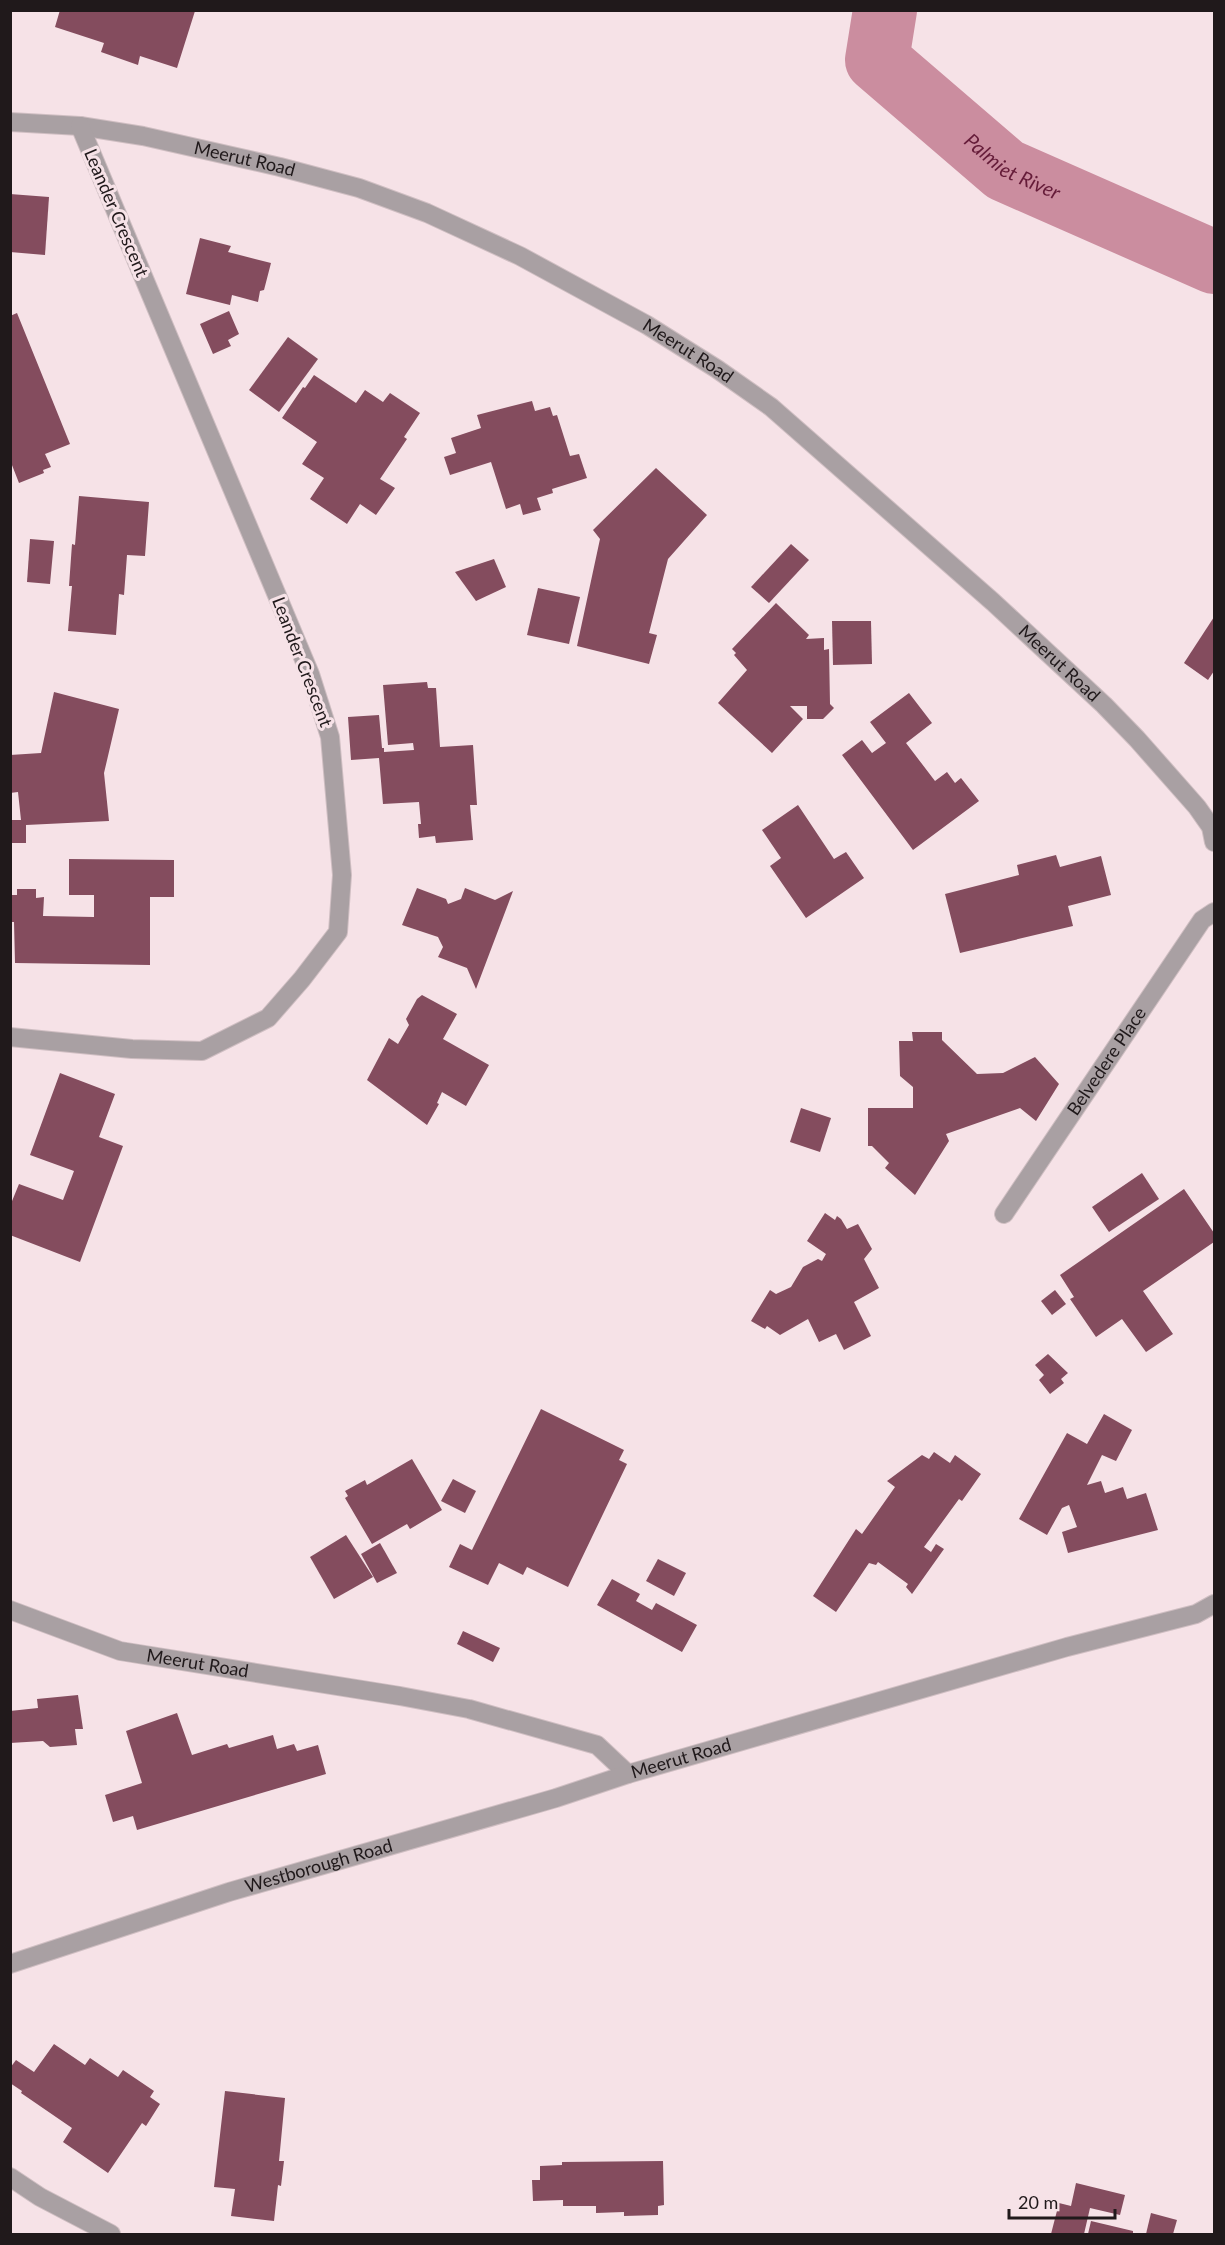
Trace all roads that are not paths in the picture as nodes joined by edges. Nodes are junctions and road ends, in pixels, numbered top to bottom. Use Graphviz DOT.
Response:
graph roads {
  1 [pos="10,122"];
  2 [pos="80,126"];
  3 [pos="1215,842"];
  4 [pos="1215,912"];
  5 [pos="10,1038"];
  6 [pos="1004,1214"];
  7 [pos="1215,1604"];
  8 [pos="10,1611"];
  9 [pos="628,1774"];
  10 [pos="10,1964"];
  11 [pos="10,2177"];
  12 [pos="111,2235"];
  1 -- 2 [label="street, Meerut Road"];
  2 -- 3 [label="street, Meerut Road"];
  2 -- 5 [label="street, Leander Crescent"];
  4 -- 6 [label="street, Belvedere Place"];
  7 -- 9 [label="street, Meerut Road"];
  8 -- 9 [label="street, Meerut Road"];
  9 -- 10 [label="street, Westborough Road"];
  11 -- 12 [label="street"];
}
